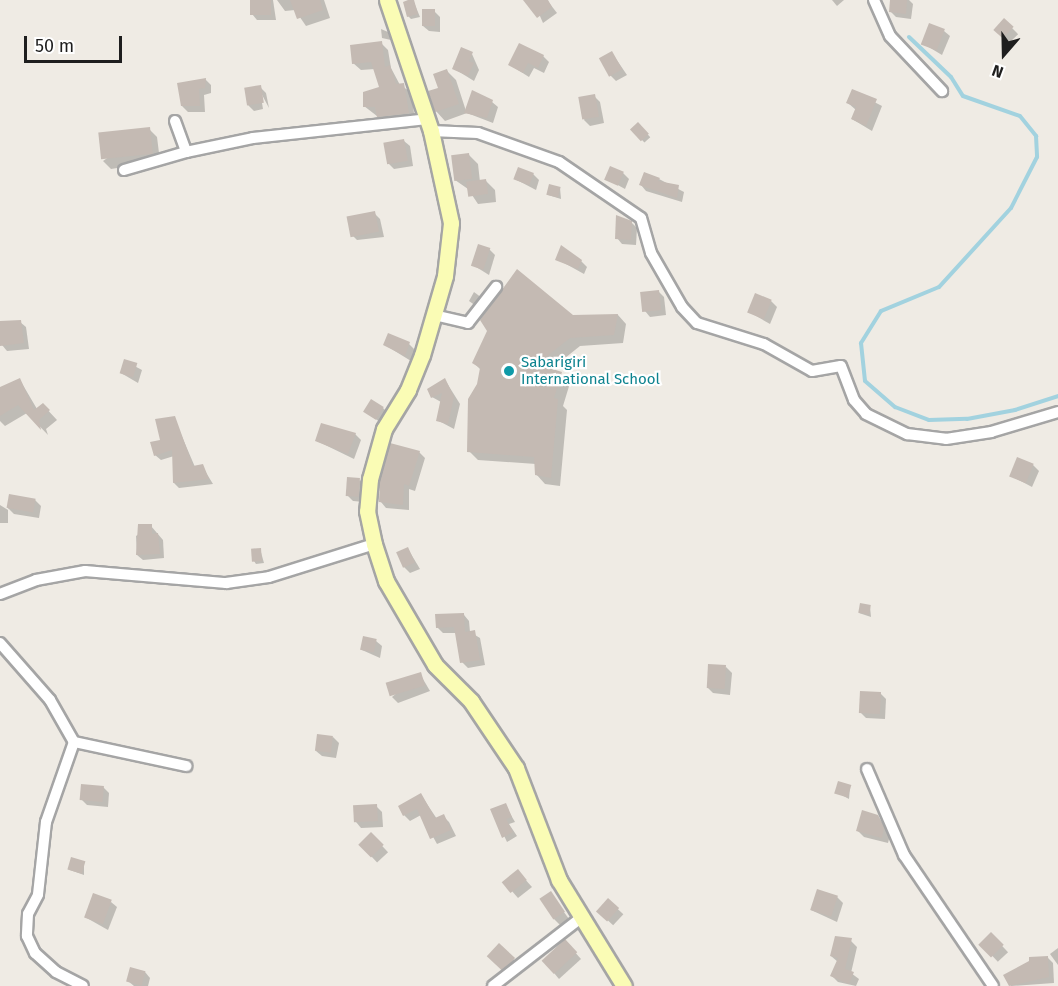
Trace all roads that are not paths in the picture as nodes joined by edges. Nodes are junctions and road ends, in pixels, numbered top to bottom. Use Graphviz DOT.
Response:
graph roads {
  1 [pos="387,0"];
  2 [pos="874,0"];
  3 [pos="942,91"];
  4 [pos="175,121"];
  5 [pos="429,125"];
  6 [pos="186,152"];
  7 [pos="124,170"];
  8 [pos="496,287"];
  9 [pos="434,315"];
  10 [pos="1058,412"];
  11 [pos="374,544"];
  12 [pos="0,594"];
  13 [pos="0,643"];
  14 [pos="74,742"];
  15 [pos="186,766"];
  16 [pos="867,769"];
  17 [pos="582,918"];
  18 [pos="84,986"];
  19 [pos="493,986"];
  20 [pos="624,986"];
  21 [pos="993,986"];
  1 -- 5 [label="main road"];
  2 -- 3 [label="street"];
  4 -- 6 [label="street"];
  5 -- 6 [label="street"];
  5 -- 9 [label="main road"];
  5 -- 10 [label="street"];
  6 -- 7 [label="street"];
  8 -- 9 [label="street"];
  9 -- 11 [label="main road"];
  11 -- 12 [label="street"];
  11 -- 17 [label="main road"];
  13 -- 14 [label="street"];
  14 -- 15 [label="street"];
  14 -- 18 [label="street"];
  16 -- 21 [label="street"];
  17 -- 19 [label="street"];
  17 -- 20 [label="main road"];
}
